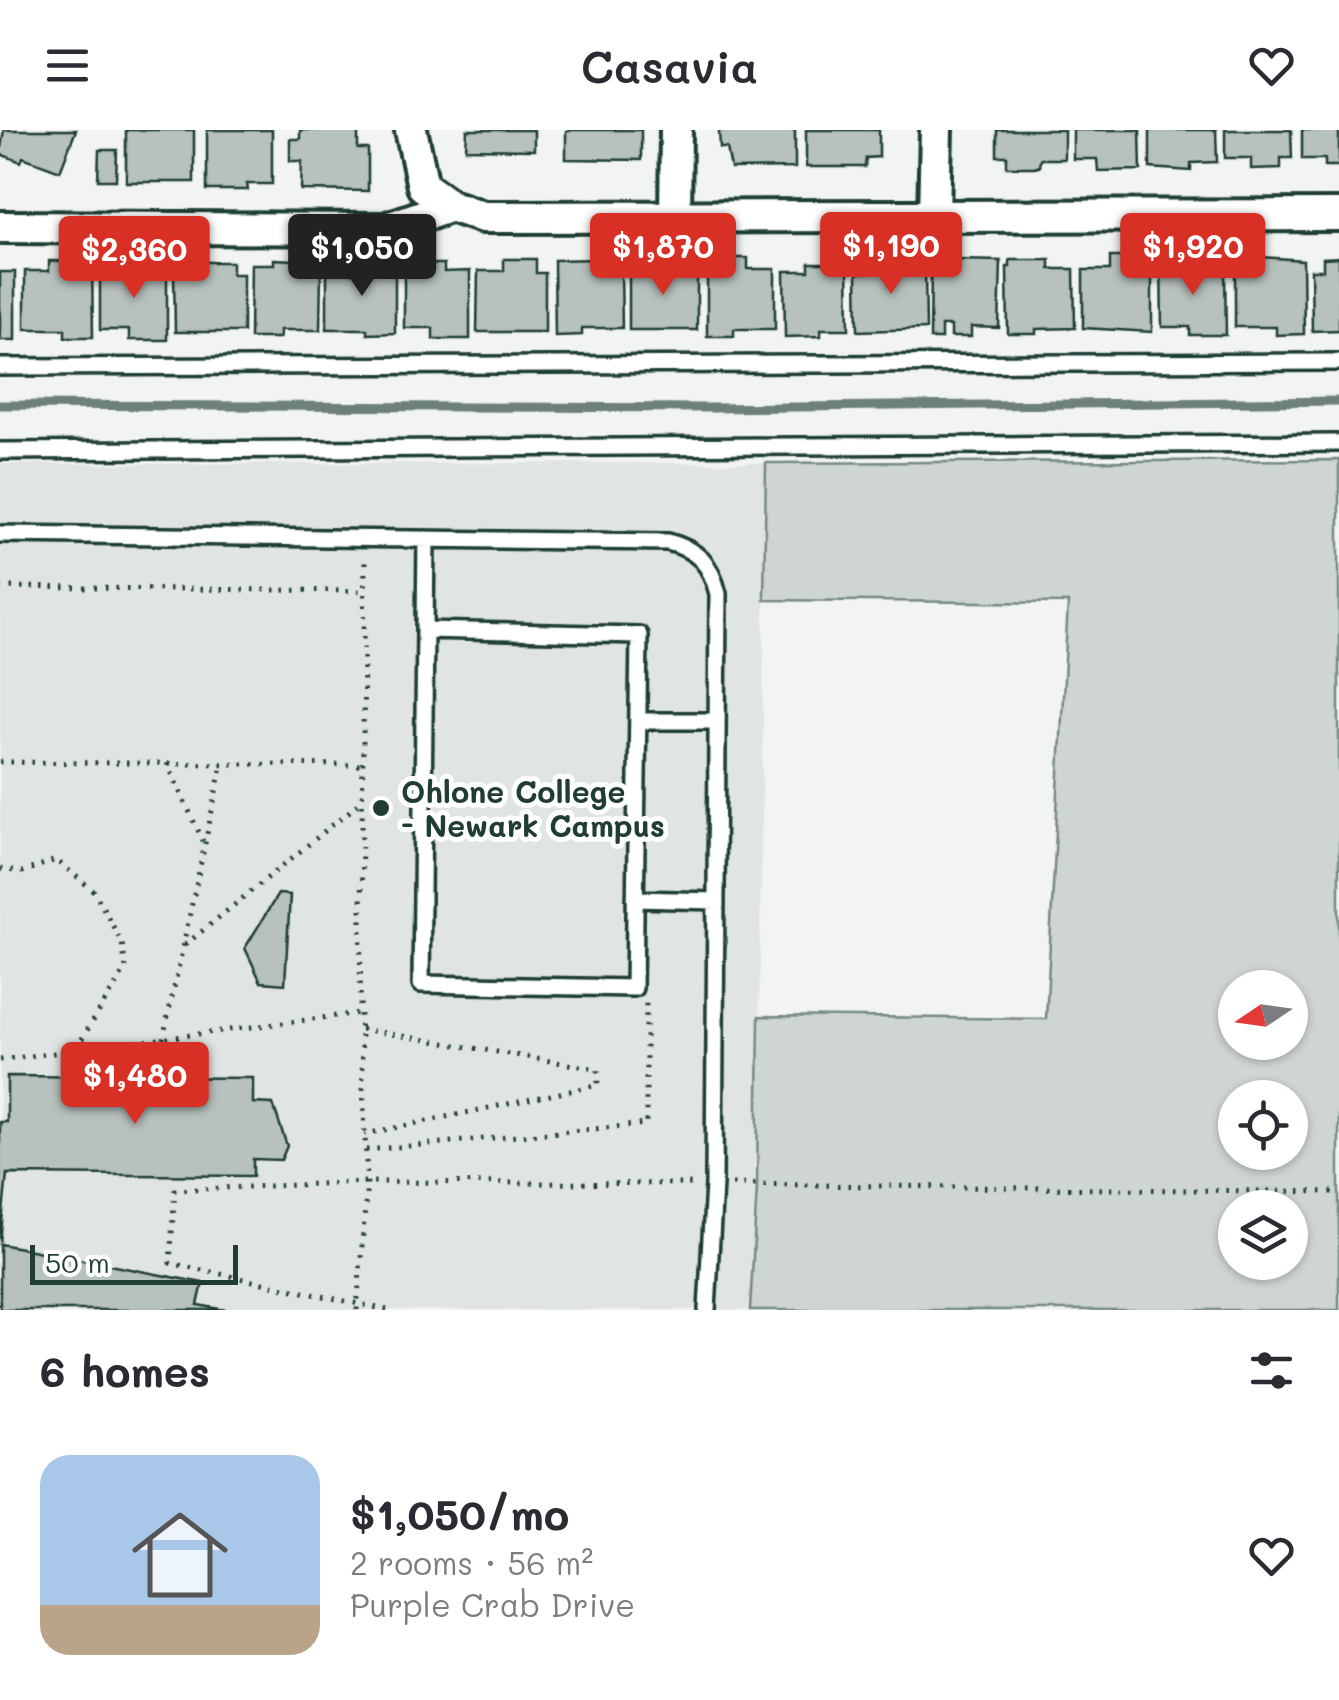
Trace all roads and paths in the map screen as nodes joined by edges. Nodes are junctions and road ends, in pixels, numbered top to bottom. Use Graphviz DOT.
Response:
graph roads {
  1 [pos="411,130"];
  2 [pos="676,130"];
  3 [pos="936,130"];
  4 [pos="451,206"];
  5 [pos="1339,215"];
  6 [pos="675,216"];
  7 [pos="934,216"];
  8 [pos="0,227"];
  9 [pos="1339,362"];
  10 [pos="0,366"];
  11 [pos="1339,443"];
  12 [pos="0,451"];
  13 [pos="0,534"];
  14 [pos="365,538"];
  15 [pos="426,538"];
  16 [pos="0,587"];
  17 [pos="364,591"];
  18 [pos="425,630"];
  19 [pos="638,721"];
  20 [pos="717,721"];
  21 [pos="0,762"];
  22 [pos="167,764"];
  23 [pos="222,764"];
  24 [pos="363,765"];
  25 [pos="362,801"];
  26 [pos="204,844"];
  27 [pos="0,870"];
  28 [pos="635,899"];
  29 [pos="716,901"];
  30 [pos="183,946"];
  31 [pos="634,988"];
  32 [pos="360,1013"];
  33 [pos="360,1030"];
  34 [pos="163,1039"];
  35 [pos="75,1050"];
  36 [pos="0,1060"];
  37 [pos="365,1134"];
  38 [pos="366,1150"];
  39 [pos="367,1182"];
  40 [pos="714,1184"];
  41 [pos="1339,1192"];
  42 [pos="358,1307"];
  43 [pos="387,1310"];
  44 [pos="707,1310"];
  1 -- 4 [label="street"];
  2 -- 6 [label="street"];
  3 -- 7 [label="street"];
  4 -- 6 [label="street"];
  4 -- 8 [label="street"];
  5 -- 7 [label="street"];
  6 -- 7 [label="street"];
  9 -- 10 [label="lane"];
  11 -- 12 [label="lane"];
  13 -- 14 [label="lane"];
  14 -- 15 [label="lane"];
  14 -- 17 [label="path"];
  15 -- 18 [label="lane"];
  15 -- 20 [label="lane"];
  16 -- 17 [label="path"];
  17 -- 24 [label="path"];
  18 -- 19 [label="lane"];
  18 -- 31 [label="lane"];
  19 -- 20 [label="lane"];
  19 -- 28 [label="lane"];
  20 -- 29 [label="lane"];
  21 -- 22 [label="path"];
  22 -- 23 [label="path"];
  22 -- 26 [label="path"];
  23 -- 24 [label="path"];
  23 -- 26 [label="path"];
  24 -- 25 [label="path"];
  25 -- 30 [label="path"];
  25 -- 32 [label="path"];
  26 -- 30 [label="path"];
  27 -- 35 [label="path"];
  28 -- 29 [label="lane"];
  28 -- 31 [label="lane"];
  29 -- 40 [label="lane"];
  30 -- 34 [label="path"];
  31 -- 38 [label="path"];
  32 -- 33 [label="path"];
  32 -- 34 [label="path"];
  33 -- 37 [label="path"];
  33 -- 37 [label="path"];
  34 -- 35 [label="path"];
  35 -- 36 [label="path"];
  37 -- 38 [label="path"];
  38 -- 39 [label="path"];
  39 -- 40 [label="path"];
  39 -- 42 [label="path"];
  39 -- 42 [label="path"];
  40 -- 41 [label="path"];
  40 -- 44 [label="lane"];
  42 -- 43 [label="path"];
}
